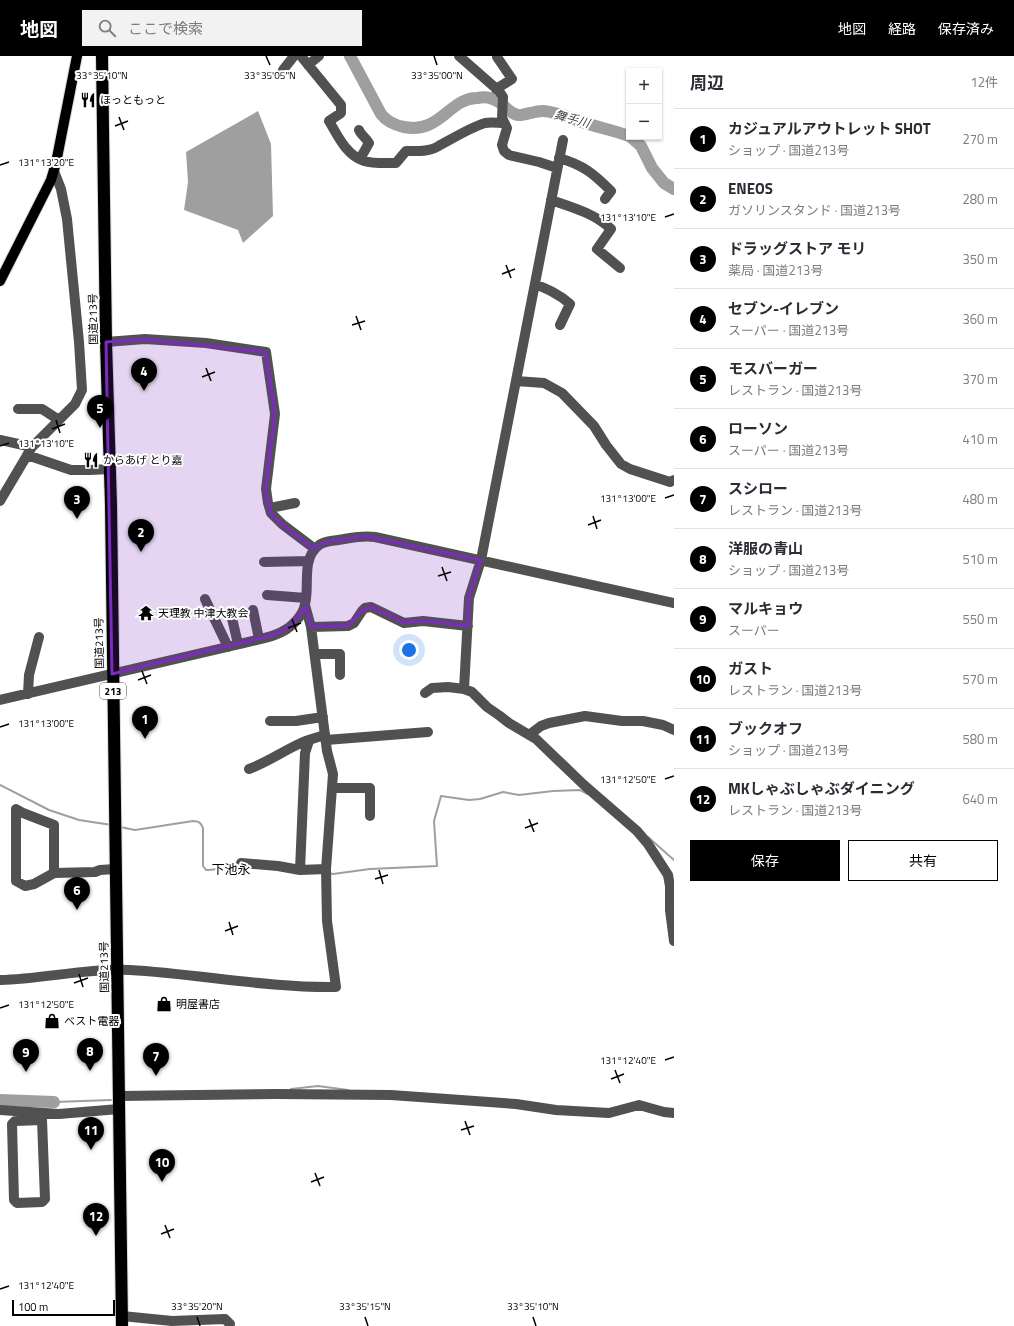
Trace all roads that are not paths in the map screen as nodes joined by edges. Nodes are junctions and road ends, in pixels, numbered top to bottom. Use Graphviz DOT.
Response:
graph roads {
  1 [pos="102,56"];
  2 [pos="294,56"];
  3 [pos="301,56"];
  4 [pos="319,56"];
  5 [pos="459,56"];
  6 [pos="75,57"];
  7 [pos="496,58"];
  8 [pos="308,65"];
  9 [pos="283,70"];
  10 [pos="496,89"];
  11 [pos="504,123"];
  12 [pos="359,130"];
  13 [pos="562,140"];
  14 [pos="559,158"];
  15 [pos="360,160"];
  16 [pos="557,168"];
  17 [pos="54,171"];
  18 [pos="605,199"];
  19 [pos="551,200"];
  20 [pos="620,268"];
  21 [pos="0,281"];
  22 [pos="534,284"];
  23 [pos="560,325"];
  24 [pos="106,342"];
  25 [pos="516,381"];
  26 [pos="18,409"];
  27 [pos="59,420"];
  28 [pos="0,440"];
  29 [pos="30,451"];
  30 [pos="110,469"];
  31 [pos="674,480"];
  32 [pos="0,501"];
  33 [pos="295,503"];
  34 [pos="270,508"];
  35 [pos="315,549"];
  36 [pos="481,560"];
  37 [pos="309,561"];
  38 [pos="264,562"];
  39 [pos="267,596"];
  40 [pos="205,599"];
  41 [pos="306,601"];
  42 [pos="674,603"];
  43 [pos="253,610"];
  44 [pos="231,614"];
  45 [pos="468,626"];
  46 [pos="311,627"];
  47 [pos="39,637"];
  48 [pos="259,639"];
  49 [pos="233,646"];
  50 [pos="315,654"];
  51 [pos="112,674"];
  52 [pos="340,675"];
  53 [pos="464,689"];
  54 [pos="425,693"];
  55 [pos="28,694"];
  56 [pos="0,700"];
  57 [pos="323,717"];
  58 [pos="270,721"];
  59 [pos="674,730"];
  60 [pos="428,732"];
  61 [pos="529,735"];
  62 [pos="325,737"];
  63 [pos="309,741"];
  64 [pos="250,769"];
  65 [pos="332,788"];
  66 [pos="370,816"];
  67 [pos="242,863"];
  68 [pos="326,868"];
  69 [pos="115,869"];
  70 [pos="300,870"];
  71 [pos="54,873"];
  72 [pos="674,940"];
  73 [pos="117,970"];
  74 [pos="0,980"];
  75 [pos="119,1096"];
  76 [pos="119,1109"];
  77 [pos="0,1110"];
  78 [pos="674,1113"];
  79 [pos="42,1116"];
  80 [pos="122,1321"];
  81 [pos="230,1324"];
  1 -- 24 [label="highway, 国道213号 / 213"];
  2 -- 9 [label="street"];
  3 -- 8 [label="street"];
  4 -- 8 [label="street"];
  5 -- 10 [label="street"];
  6 -- 17 [label="main road"];
  7 -- 10 [label="street"];
  8 -- 15 [label="street"];
  10 -- 11 [label="street"];
  11 -- 15 [label="street"];
  11 -- 16 [label="street"];
  12 -- 15 [label="street"];
  13 -- 14 [label="street"];
  14 -- 16 [label="street"];
  14 -- 18 [label="street"];
  16 -- 19 [label="street"];
  17 -- 21 [label="main road"];
  17 -- 27 [label="street"];
  19 -- 20 [label="street"];
  19 -- 22 [label="street"];
  22 -- 23 [label="street"];
  22 -- 25 [label="street"];
  24 -- 30 [label="highway, 国道213号 / 213"];
  24 -- 34 [label="street"];
  25 -- 31 [label="street"];
  25 -- 36 [label="street"];
  26 -- 27 [label="street"];
  27 -- 29 [label="street"];
  28 -- 29 [label="street"];
  29 -- 30 [label="street"];
  29 -- 32 [label="street"];
  30 -- 51 [label="highway, 国道213号 / 213"];
  33 -- 34 [label="street"];
  34 -- 35 [label="street"];
  35 -- 36 [label="street"];
  35 -- 37 [label="street"];
  36 -- 42 [label="street"];
  36 -- 45 [label="street"];
  37 -- 38 [label="street"];
  37 -- 41 [label="street"];
  39 -- 41 [label="street"];
  40 -- 49 [label="street"];
  41 -- 46 [label="street"];
  41 -- 48 [label="street"];
  43 -- 48 [label="street"];
  44 -- 49 [label="street"];
  45 -- 46 [label="street"];
  45 -- 53 [label="street"];
  46 -- 50 [label="street"];
  47 -- 55 [label="street"];
  48 -- 49 [label="street"];
  49 -- 51 [label="street"];
  50 -- 52 [label="street"];
  50 -- 57 [label="street"];
  51 -- 55 [label="street"];
  51 -- 69 [label="highway, 国道213号 / 213"];
  53 -- 54 [label="street"];
  53 -- 61 [label="street"];
  55 -- 56 [label="street"];
  57 -- 58 [label="street"];
  57 -- 62 [label="street"];
  59 -- 61 [label="street"];
  60 -- 62 [label="street"];
  61 -- 72 [label="street"];
  62 -- 63 [label="street"];
  62 -- 65 [label="street"];
  63 -- 64 [label="street"];
  63 -- 70 [label="street"];
  65 -- 66 [label="street"];
  65 -- 68 [label="street"];
  67 -- 70 [label="street"];
  68 -- 70 [label="street"];
  68 -- 73 [label="street"];
  69 -- 71 [label="street"];
  69 -- 73 [label="highway, 国道213号 / 213"];
  71 -- 71 [label="street"];
  73 -- 74 [label="street"];
  73 -- 75 [label="highway, 国道213号 / 213"];
  75 -- 76 [label="highway, 国道213号 / 213"];
  75 -- 78 [label="street"];
  76 -- 79 [label="street"];
  76 -- 80 [label="highway, 国道213号 / 213"];
  77 -- 79 [label="street"];
  79 -- 79 [label="street"];
  80 -- 81 [label="street"];
}
